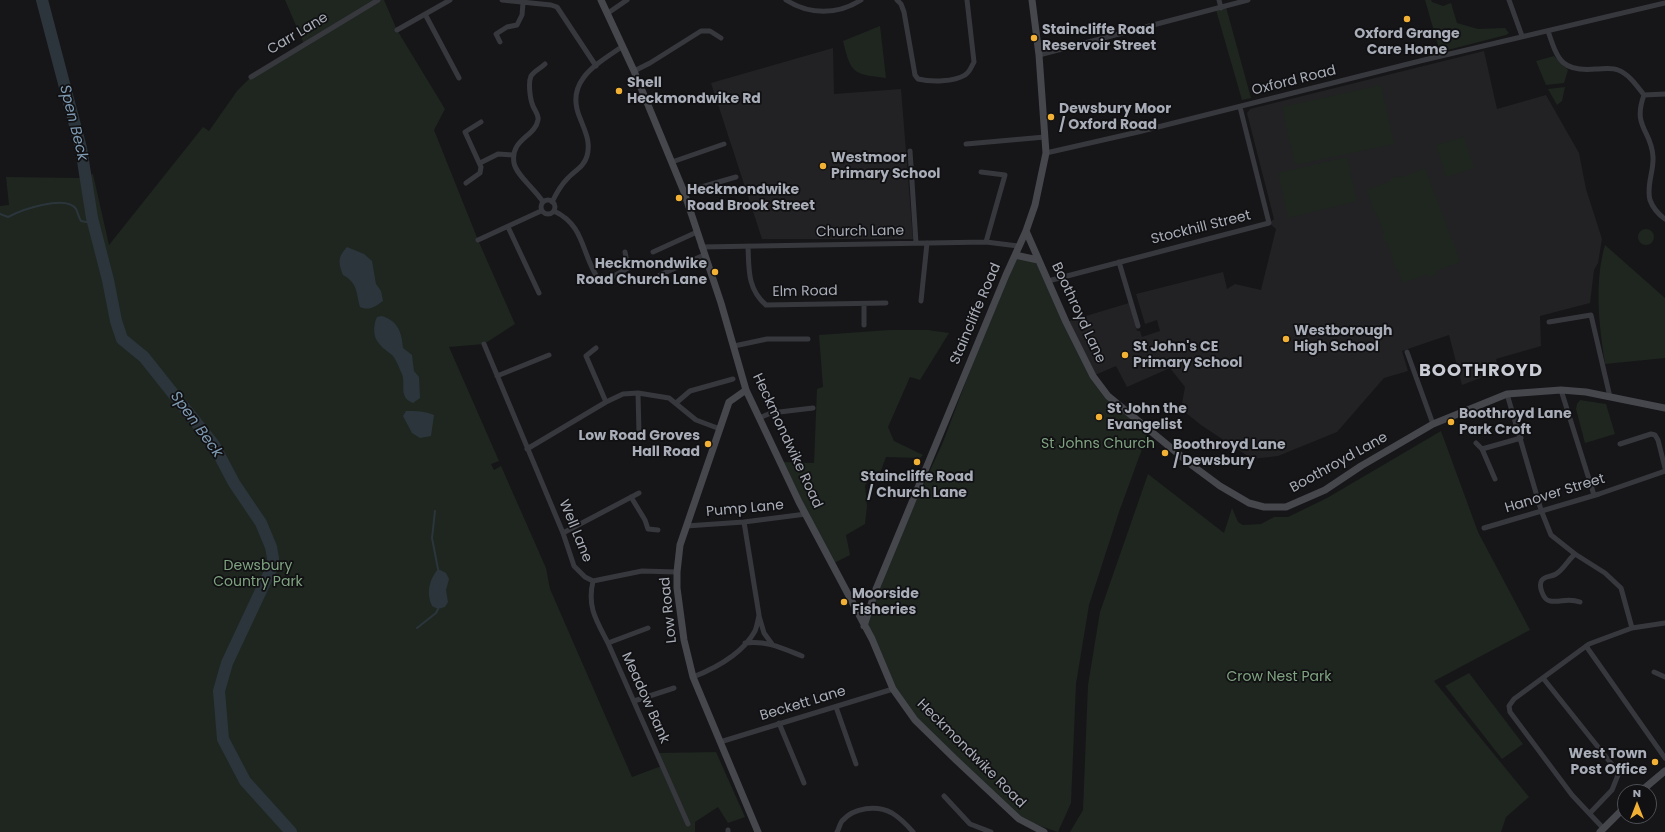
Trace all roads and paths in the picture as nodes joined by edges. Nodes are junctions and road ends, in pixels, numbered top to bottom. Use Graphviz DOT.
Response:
graph roads {
  1 [pos="378,0"];
  2 [pos="450,0"];
  3 [pos="502,0"];
  4 [pos="601,0"];
  5 [pos="626,0"];
  6 [pos="786,0"];
  7 [pos="861,0"];
  8 [pos="897,0"];
  9 [pos="967,0"];
  10 [pos="1032,0"];
  11 [pos="1220,0"];
  12 [pos="1248,0"];
  13 [pos="1509,0"];
  14 [pos="523,3"];
  15 [pos="1665,3"];
  16 [pos="1222,8"];
  17 [pos="608,13"];
  18 [pos="425,14"];
  19 [pos="397,30"];
  20 [pos="1548,30"];
  21 [pos="1522,36"];
  22 [pos="721,38"];
  23 [pos="500,42"];
  24 [pos="623,46"];
  25 [pos="1039,55"];
  26 [pos="545,64"];
  27 [pos="596,66"];
  28 [pos="634,71"];
  29 [pos="251,77"];
  30 [pos="459,78"];
  31 [pos="1665,94"];
  32 [pos="1644,95"];
  33 [pos="1240,107"];
  34 [pos="481,122"];
  35 [pos="1045,137"];
  36 [pos="724,144"];
  37 [pos="966,144"];
  38 [pos="910,151"];
  39 [pos="1046,153"];
  40 [pos="514,155"];
  41 [pos="672,162"];
  42 [pos="480,163"];
  43 [pos="981,172"];
  44 [pos="736,177"];
  45 [pos="466,183"];
  46 [pos="684,192"];
  47 [pos="543,202"];
  48 [pos="552,202"];
  49 [pos="542,211"];
  50 [pos="554,211"];
  51 [pos="1665,219"];
  52 [pos="508,227"];
  53 [pos="1026,230"];
  54 [pos="697,232"];
  55 [pos="478,240"];
  56 [pos="986,242"];
  57 [pos="916,243"];
  58 [pos="927,243"];
  59 [pos="748,246"];
  60 [pos="1018,246"];
  61 [pos="701,247"];
  62 [pos="625,252"];
  63 [pos="653,252"];
  64 [pos="704,255"];
  65 [pos="1015,256"];
  66 [pos="1038,260"];
  67 [pos="1119,262"];
  68 [pos="660,275"];
  69 [pos="1048,281"];
  70 [pos="539,293"];
  71 [pos="921,301"];
  72 [pos="886,303"];
  73 [pos="864,304"];
  74 [pos="1549,322"];
  75 [pos="864,325"];
  76 [pos="1138,326"];
  77 [pos="808,339"];
  78 [pos="484,344"];
  79 [pos="734,346"];
  80 [pos="596,348"];
  81 [pos="1407,352"];
  82 [pos="549,355"];
  83 [pos="496,376"];
  84 [pos="733,380"];
  85 [pos="746,390"];
  86 [pos="1561,390"];
  87 [pos="638,393"];
  88 [pos="1508,394"];
  89 [pos="1610,397"];
  90 [pos="606,402"];
  91 [pos="676,403"];
  92 [pos="813,408"];
  93 [pos="1665,408"];
  94 [pos="759,418"];
  95 [pos="1433,424"];
  96 [pos="720,429"];
  97 [pos="639,433"];
  98 [pos="1521,438"];
  99 [pos="1476,443"];
  100 [pos="1620,444"];
  101 [pos="527,449"];
  102 [pos="1482,449"];
  103 [pos="1665,468"];
  104 [pos="1665,472"];
  105 [pos="1495,479"];
  106 [pos="639,493"];
  107 [pos="1594,495"];
  108 [pos="631,497"];
  109 [pos="1541,510"];
  110 [pos="806,514"];
  111 [pos="744,522"];
  112 [pos="686,526"];
  113 [pos="1484,528"];
  114 [pos="658,530"];
  115 [pos="563,533"];
  116 [pos="1575,554"];
  117 [pos="677,572"];
  118 [pos="593,581"];
  119 [pos="1580,602"];
  120 [pos="759,615"];
  121 [pos="1665,623"];
  122 [pos="864,626"];
  123 [pos="648,628"];
  124 [pos="1632,628"];
  125 [pos="608,643"];
  126 [pos="745,643"];
  127 [pos="772,644"];
  128 [pos="1586,646"];
  129 [pos="802,656"];
  130 [pos="1654,672"];
  131 [pos="694,677"];
  132 [pos="1665,677"];
  133 [pos="1543,678"];
  134 [pos="674,688"];
  135 [pos="893,689"];
  136 [pos="634,701"];
  137 [pos="836,707"];
  138 [pos="779,723"];
  139 [pos="720,742"];
  140 [pos="1665,758"];
  141 [pos="856,764"];
  142 [pos="1665,771"];
  143 [pos="804,783"];
  144 [pos="1650,784"];
  145 [pos="944,796"];
  146 [pos="1590,813"];
  147 [pos="1617,815"];
  148 [pos="688,824"];
  149 [pos="1602,830"];
  150 [pos="758,832"];
  151 [pos="837,832"];
  152 [pos="913,832"];
  153 [pos="991,832"];
  154 [pos="1044,832"];
  1 -- 29 [label="street, Carr Lane"];
  2 -- 18 [label="street"];
  3 -- 14 [label="street"];
  4 -- 17 [label="street, Heckmondwike Road"];
  5 -- 17 [label="street"];
  6 -- 7 [label="street"];
  8 -- 9 [label="street"];
  10 -- 25 [label="street, Staincliffe Road"];
  11 -- 16 [label="street"];
  12 -- 16 [label="street"];
  13 -- 21 [label="street"];
  14 -- 23 [label="street"];
  14 -- 27 [label="street"];
  15 -- 20 [label="street, Oxford Road"];
  16 -- 25 [label="street"];
  17 -- 24 [label="street, Heckmondwike Road"];
  18 -- 19 [label="street"];
  18 -- 30 [label="street"];
  20 -- 21 [label="street, Oxford Road"];
  20 -- 32 [label="street"];
  21 -- 33 [label="street, Oxford Road"];
  22 -- 28 [label="street"];
  24 -- 27 [label="street"];
  24 -- 28 [label="street, Heckmondwike Road"];
  25 -- 35 [label="street, Staincliffe Road"];
  26 -- 40 [label="street"];
  27 -- 48 [label="street"];
  28 -- 41 [label="street, Heckmondwike Road"];
  31 -- 32 [label="street"];
  32 -- 51 [label="street"];
  33 -- 39 [label="street, Oxford Road"];
  33 -- 67 [label="street, Stockhill Street"];
  34 -- 42 [label="street"];
  35 -- 37 [label="street"];
  35 -- 39 [label="street, Staincliffe Road"];
  36 -- 41 [label="street"];
  38 -- 57 [label="street"];
  39 -- 53 [label="street, Staincliffe Road"];
  40 -- 42 [label="street"];
  40 -- 47 [label="street"];
  41 -- 46 [label="street, Heckmondwike Road"];
  42 -- 45 [label="street"];
  43 -- 56 [label="street"];
  44 -- 46 [label="street"];
  46 -- 54 [label="street, Heckmondwike Road"];
  47 -- 48 [label="street"];
  47 -- 49 [label="street"];
  48 -- 50 [label="street"];
  49 -- 50 [label="street"];
  49 -- 52 [label="street"];
  50 -- 62 [label="street"];
  52 -- 55 [label="street"];
  52 -- 70 [label="street"];
  53 -- 60 [label="street, Staincliffe Road"];
  53 -- 66 [label="street, Boothroyd Lane"];
  54 -- 61 [label="street, Heckmondwike Road"];
  54 -- 63 [label="street"];
  56 -- 58 [label="street, Church Lane"];
  56 -- 60 [label="street, Church Lane"];
  57 -- 58 [label="street, Church Lane"];
  57 -- 59 [label="street, Church Lane"];
  58 -- 71 [label="street"];
  59 -- 61 [label="street, Church Lane"];
  59 -- 73 [label="street, Elm Road"];
  60 -- 65 [label="street, Staincliffe Road"];
  61 -- 64 [label="street, Heckmondwike Road"];
  64 -- 68 [label="street"];
  64 -- 79 [label="street, Heckmondwike Road"];
  65 -- 66 [label="street, Boothroyd Lane"];
  65 -- 122 [label="street, Staincliffe Road"];
  66 -- 69 [label="street, Boothroyd Lane"];
  67 -- 69 [label="street, Stockhill Street"];
  67 -- 76 [label="street"];
  69 -- 95 [label="street, Boothroyd Lane"];
  72 -- 73 [label="street, Elm Road"];
  73 -- 75 [label="street"];
  74 -- 89 [label="street"];
  77 -- 79 [label="street"];
  78 -- 83 [label="street, Well Lane"];
  79 -- 85 [label="street, Heckmondwike Road"];
  80 -- 90 [label="street"];
  81 -- 95 [label="street"];
  82 -- 83 [label="street"];
  83 -- 101 [label="street, Well Lane"];
  84 -- 91 [label="street"];
  85 -- 94 [label="street, Heckmondwike Road"];
  85 -- 96 [label="street, Low Road"];
  86 -- 88 [label="street, Boothroyd Lane"];
  86 -- 89 [label="street, Boothroyd Lane"];
  86 -- 107 [label="street"];
  87 -- 90 [label="street"];
  87 -- 91 [label="street"];
  87 -- 97 [label="street"];
  88 -- 95 [label="street, Boothroyd Lane"];
  88 -- 98 [label="street"];
  89 -- 93 [label="street, Boothroyd Lane"];
  90 -- 101 [label="street"];
  91 -- 96 [label="street"];
  92 -- 94 [label="street"];
  94 -- 110 [label="street, Heckmondwike Road"];
  96 -- 112 [label="street, Low Road"];
  98 -- 102 [label="street"];
  98 -- 109 [label="street"];
  99 -- 102 [label="street"];
  100 -- 103 [label="street"];
  101 -- 115 [label="street, Well Lane"];
  102 -- 105 [label="street"];
  104 -- 107 [label="street, Hanover Street"];
  106 -- 108 [label="street"];
  107 -- 109 [label="street, Hanover Street"];
  108 -- 114 [label="street"];
  108 -- 115 [label="street"];
  109 -- 113 [label="street, Hanover Street"];
  109 -- 116 [label="street"];
  110 -- 111 [label="street, Pump Lane"];
  110 -- 122 [label="street, Heckmondwike Road"];
  111 -- 112 [label="street, Pump Lane"];
  111 -- 120 [label="street"];
  112 -- 117 [label="street, Low Road"];
  115 -- 118 [label="street, Well Lane"];
  116 -- 119 [label="street"];
  116 -- 124 [label="street"];
  117 -- 118 [label="street, Well Lane"];
  117 -- 131 [label="street, Low Road"];
  118 -- 125 [label="street, Meadow Bank"];
  120 -- 126 [label="street"];
  120 -- 127 [label="street"];
  121 -- 124 [label="street"];
  122 -- 135 [label="street, Heckmondwike Road"];
  123 -- 125 [label="street"];
  124 -- 128 [label="street"];
  125 -- 136 [label="street, Meadow Bank"];
  126 -- 127 [label="street"];
  126 -- 131 [label="street"];
  127 -- 129 [label="street"];
  128 -- 133 [label="street"];
  128 -- 140 [label="street"];
  130 -- 132 [label="street"];
  131 -- 139 [label="street, Low Road"];
  133 -- 146 [label="street"];
  133 -- 146 [label="street"];
  134 -- 136 [label="street"];
  135 -- 137 [label="street, Beckett Lane"];
  135 -- 154 [label="street, Heckmondwike Road"];
  136 -- 148 [label="street, Meadow Bank"];
  137 -- 138 [label="street, Beckett Lane"];
  137 -- 141 [label="street"];
  138 -- 139 [label="street, Beckett Lane"];
  138 -- 143 [label="street"];
  139 -- 150 [label="street, Low Road"];
  142 -- 144 [label="street"];
  145 -- 153 [label="street"];
  146 -- 149 [label="street"];
  147 -- 149 [label="street"];
  151 -- 152 [label="street"];
}
